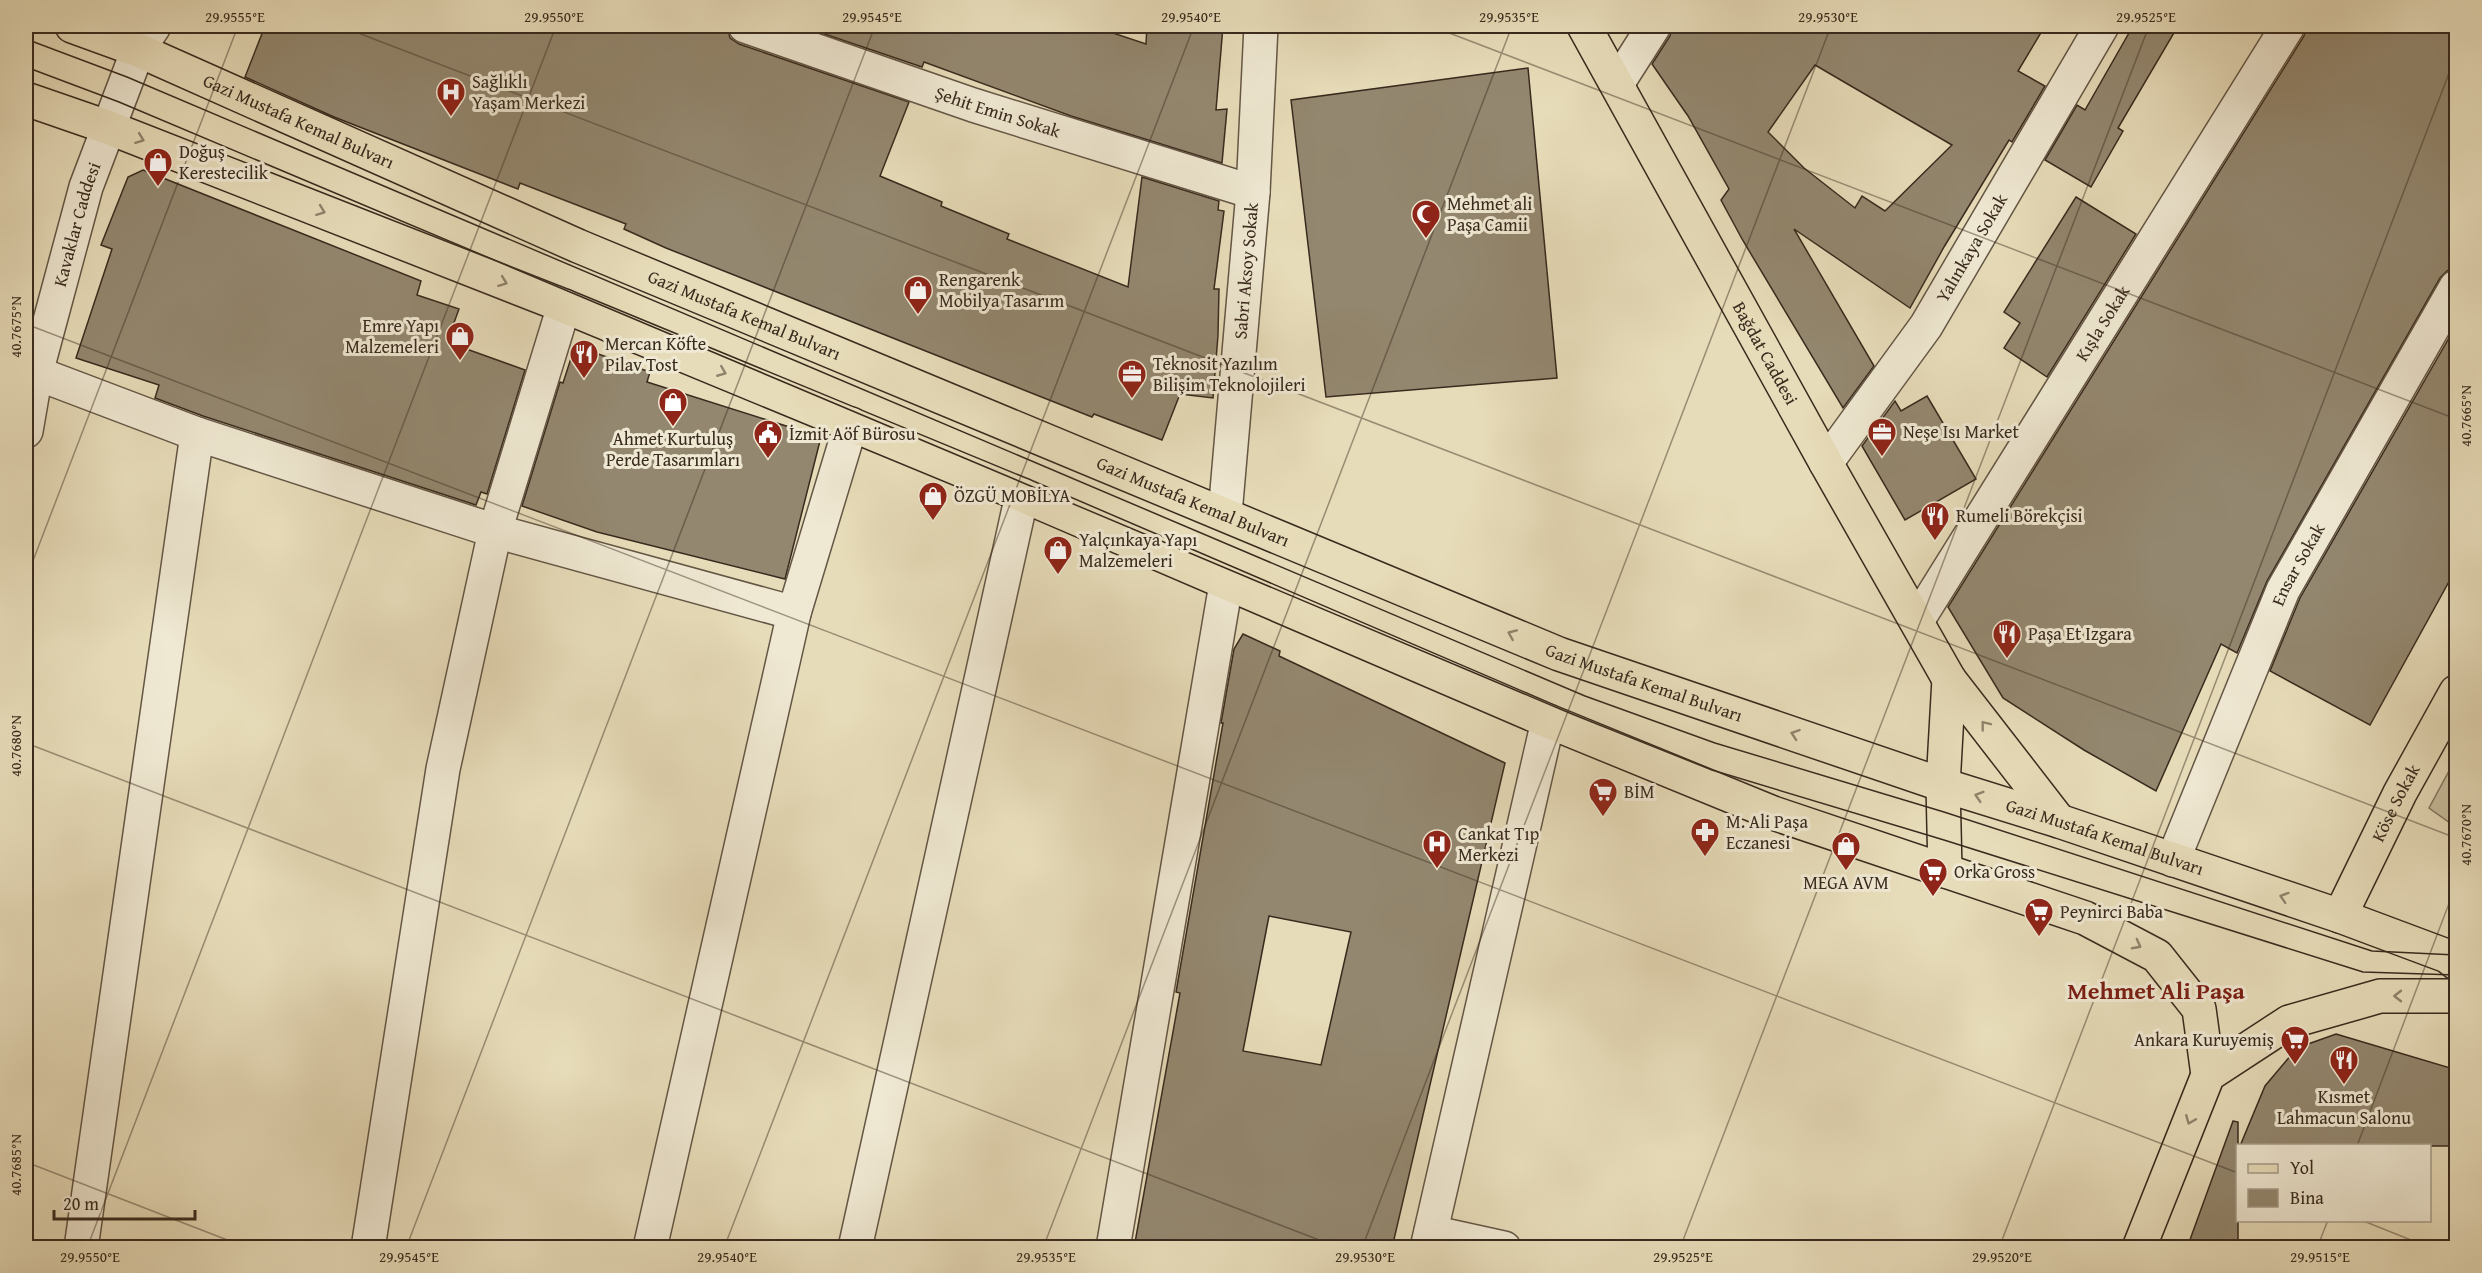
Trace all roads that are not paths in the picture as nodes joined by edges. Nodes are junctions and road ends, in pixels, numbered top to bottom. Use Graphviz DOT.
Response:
graph roads {
  1 [pos="72,26"];
  2 [pos="745,26"];
  3 [pos="1261,26"];
  4 [pos="1584,26"];
  5 [pos="1654,26"];
  6 [pos="2103,26"];
  7 [pos="2288,26"];
  8 [pos="146,38"];
  9 [pos="1617,84"];
  10 [pos="26,99"];
  11 [pos="110,128"];
  12 [pos="1253,192"];
  13 [pos="2457,287"];
  14 [pos="564,306"];
  15 [pos="36,373"];
  16 [pos="850,424"];
  17 [pos="26,431"];
  18 [pos="197,434"];
  19 [pos="1826,463"];
  20 [pos="1022,495"];
  21 [pos="1225,514"];
  22 [pos="495,531"];
  23 [pos="1226,584"];
  24 [pos="794,613"];
  25 [pos="1917,621"];
  26 [pos="1949,680"];
  27 [pos="2457,692"];
  28 [pos="1548,721"];
  29 [pos="1943,785"];
  30 [pos="2059,821"];
  31 [pos="2173,860"];
  32 [pos="1945,871"];
  33 [pos="2340,916"];
  34 [pos="2457,963"];
  35 [pos="2457,996"];
  36 [pos="2208,1075"];
  37 [pos="1429,1240"];
  38 [pos="81,1248"];
  39 [pos="368,1248"];
  40 [pos="650,1248"];
  41 [pos="855,1248"];
  42 [pos="1113,1248"];
  43 [pos="1504,1248"];
  44 [pos="2139,1248"];
  1 -- 8 [label="main road, Gazi Mustafa Kemal Bulvarı"];
  2 -- 12 [label="street, Şehit Emin Sokak"];
  3 -- 12 [label="street, Sabri Aksoy Sokak"];
  4 -- 9 [label="main road, Bağdat Caddesi"];
  5 -- 9 [label="street"];
  6 -- 19 [label="street, Yalınkaya Sokak"];
  7 -- 25 [label="street, Kışla Sokak"];
  8 -- 11 [label="street, Kavaklar Caddesi"];
  8 -- 21 [label="main road, Gazi Mustafa Kemal Bulvarı"];
  9 -- 19 [label="main road, Bağdat Caddesi"];
  10 -- 11 [label="main road"];
  11 -- 14 [label="main road, one-way"];
  11 -- 15 [label="street, Kavaklar Caddesi"];
  12 -- 21 [label="street, Sabri Aksoy Sokak"];
  13 -- 31 [label="street, Ensar Sokak"];
  14 -- 16 [label="main road, one-way"];
  14 -- 22 [label="street"];
  15 -- 17 [label="street, Kavaklar Caddesi"];
  15 -- 18 [label="street"];
  16 -- 20 [label="main road"];
  16 -- 24 [label="street"];
  18 -- 22 [label="street"];
  18 -- 38 [label="street"];
  19 -- 25 [label="main road, Bağdat Caddesi"];
  20 -- 23 [label="main road"];
  20 -- 41 [label="street"];
  29 -- 21 [label="main road, Gazi Mustafa Kemal Bulvarı, one-way"];
  22 -- 24 [label="street"];
  22 -- 39 [label="street"];
  23 -- 28 [label="main road"];
  23 -- 42 [label="street"];
  24 -- 40 [label="street"];
  25 -- 26 [label="main road, Bağdat Caddesi"];
  26 -- 29 [label="main road"];
  30 -- 26 [label="main road, Bağdat Caddesi, one-way"];
  27 -- 33 [label="main road, Köse Sokak"];
  28 -- 32 [label="main road"];
  28 -- 37 [label="street"];
  30 -- 29 [label="main road, Gazi Mustafa Kemal Bulvarı, one-way"];
  29 -- 32 [label="main road"];
  30 -- 31 [label="main road, Gazi Mustafa Kemal Bulvarı"];
  33 -- 31 [label="main road, Gazi Mustafa Kemal Bulvarı, one-way"];
  32 -- 36 [label="main road, one-way"];
  33 -- 34 [label="main road"];
  35 -- 36 [label="main road, one-way"];
  36 -- 44 [label="main road, one-way"];
  37 -- 43 [label="street"];
}
